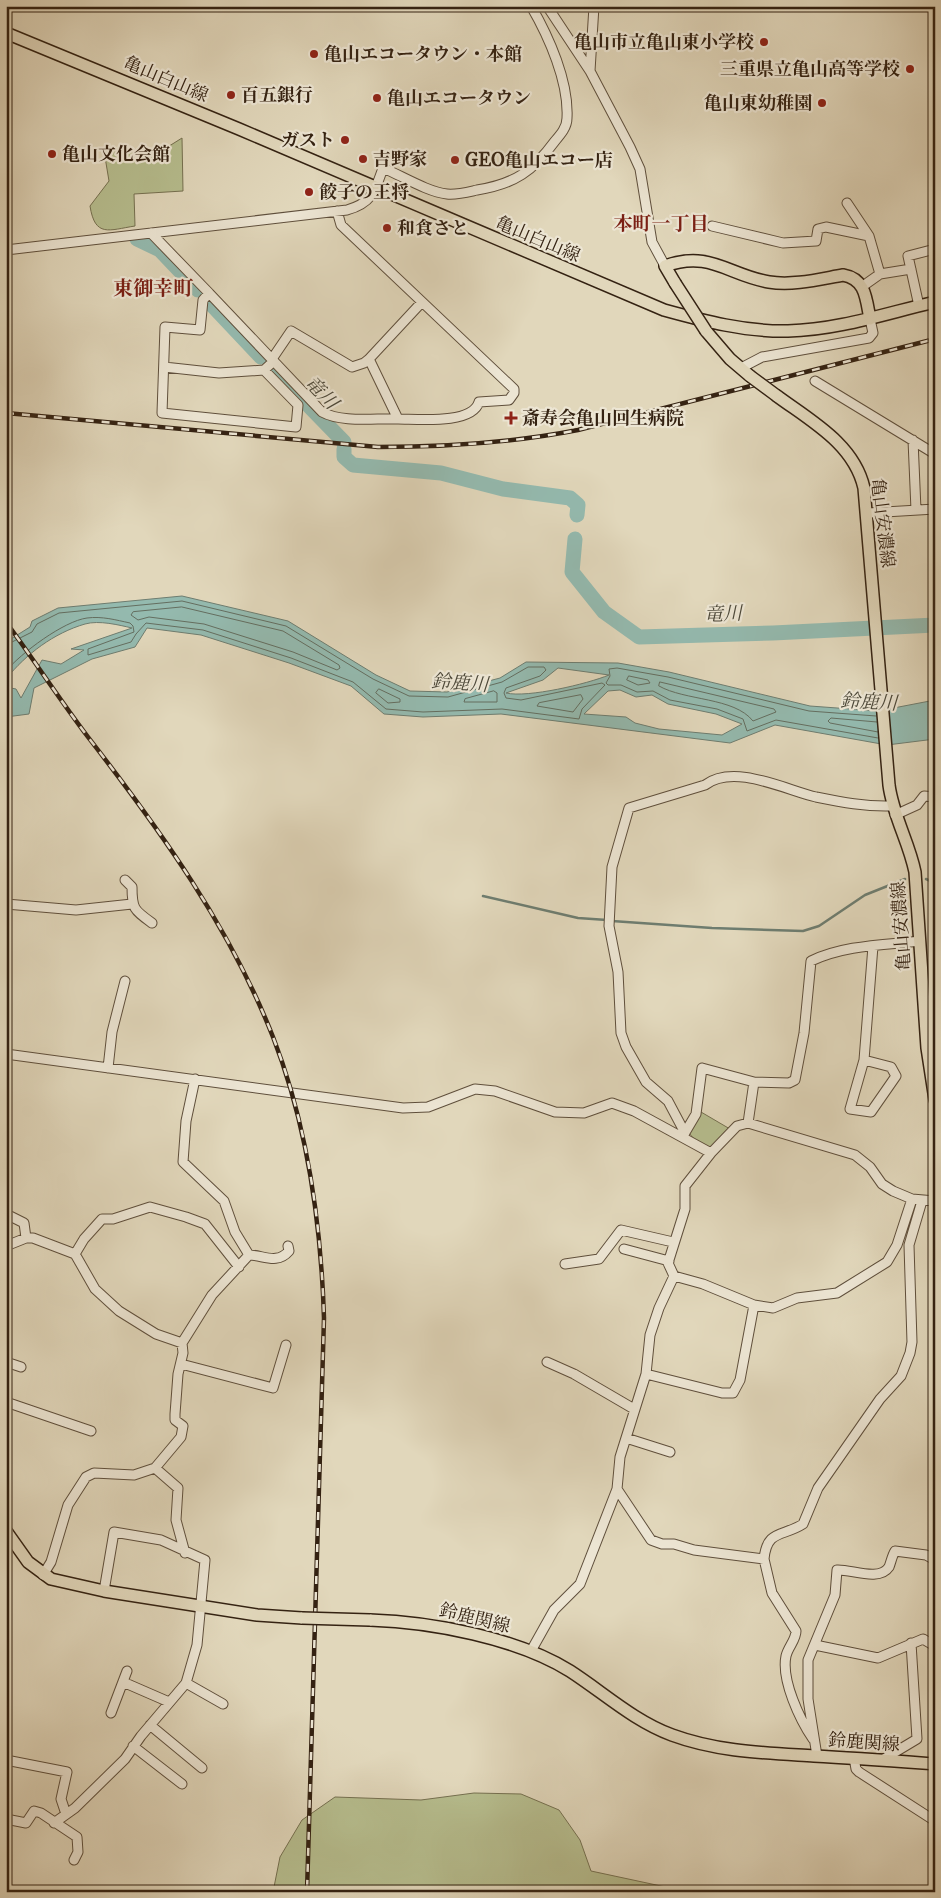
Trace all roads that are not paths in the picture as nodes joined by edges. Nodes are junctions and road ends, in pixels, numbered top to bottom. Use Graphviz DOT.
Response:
graph roads {
  1 [pos="531,6"];
  2 [pos="547,6"];
  3 [pos="594,6"];
  4 [pos="6,33"];
  5 [pos="590,71"];
  6 [pos="375,189"];
  7 [pos="847,203"];
  8 [pos="337,212"];
  9 [pos="712,226"];
  10 [pos="151,233"];
  11 [pos="869,236"];
  12 [pos="935,249"];
  13 [pos="6,250"];
  14 [pos="665,266"];
  15 [pos="911,269"];
  16 [pos="880,274"];
  17 [pos="863,286"];
  18 [pos="209,293"];
  19 [pos="422,302"];
  20 [pos="935,302"];
  21 [pos="919,306"];
  22 [pos="870,319"];
  23 [pos="369,359"];
  24 [pos="273,360"];
  25 [pos="164,367"];
  26 [pos="264,370"];
  27 [pos="745,372"];
  28 [pos="815,381"];
  29 [pos="398,419"];
  30 [pos="913,440"];
  31 [pos="935,454"];
  32 [pos="935,508"];
  33 [pos="916,510"];
  34 [pos="868,516"];
  35 [pos="935,797"];
  36 [pos="894,810"];
  37 [pos="125,880"];
  38 [pos="6,904"];
  39 [pos="132,904"];
  40 [pos="152,922"];
  41 [pos="920,941"];
  42 [pos="874,946"];
  43 [pos="125,981"];
  44 [pos="6,1054"];
  45 [pos="864,1060"];
  46 [pos="108,1068"];
  47 [pos="195,1079"];
  48 [pos="754,1082"];
  49 [pos="935,1100"];
  50 [pos="748,1123"];
  51 [pos="684,1135"];
  52 [pos="710,1152"];
  53 [pos="912,1200"];
  54 [pos="935,1201"];
  55 [pos="922,1202"];
  56 [pos="6,1214"];
  57 [pos="26,1238"];
  58 [pos="673,1242"];
  59 [pos="6,1246"];
  60 [pos="288,1246"];
  61 [pos="624,1249"];
  62 [pos="75,1254"];
  63 [pos="249,1255"];
  64 [pos="669,1260"];
  65 [pos="565,1264"];
  66 [pos="239,1267"];
  67 [pos="674,1276"];
  68 [pos="754,1304"];
  69 [pos="182,1343"];
  70 [pos="286,1345"];
  71 [pos="6,1362"];
  72 [pos="547,1362"];
  73 [pos="181,1364"];
  74 [pos="21,1367"];
  75 [pos="646,1374"];
  76 [pos="6,1402"];
  77 [pos="634,1409"];
  78 [pos="91,1431"];
  79 [pos="626,1438"];
  80 [pos="670,1452"];
  81 [pos="155,1468"];
  82 [pos="617,1489"];
  83 [pos="6,1531"];
  84 [pos="185,1553"];
  85 [pos="764,1559"];
  86 [pos="935,1560"];
  87 [pos="43,1575"];
  88 [pos="104,1590"];
  89 [pos="200,1605"];
  90 [pos="935,1634"];
  91 [pos="911,1643"];
  92 [pos="815,1645"];
  93 [pos="932,1645"];
  94 [pos="531,1651"];
  95 [pos="127,1671"];
  96 [pos="123,1682"];
  97 [pos="186,1684"];
  98 [pos="169,1702"];
  99 [pos="223,1704"];
  100 [pos="111,1712"];
  101 [pos="150,1725"];
  102 [pos="814,1741"];
  103 [pos="133,1746"];
  104 [pos="817,1756"];
  105 [pos="854,1758"];
  106 [pos="6,1760"];
  107 [pos="882,1760"];
  108 [pos="935,1764"];
  109 [pos="202,1768"];
  110 [pos="182,1784"];
  111 [pos="66,1814"];
  112 [pos="6,1820"];
  113 [pos="935,1821"];
  114 [pos="54,1823"];
  115 [pos="74,1860"];
  1 -- 6 [label="street"];
  2 -- 5 [label="street"];
  3 -- 5 [label="street"];
  4 -- 6 [label="main road, 亀山白山線"];
  5 -- 14 [label="street"];
  6 -- 8 [label="street"];
  6 -- 22 [label="main road, 亀山白山線"];
  7 -- 11 [label="street"];
  8 -- 10 [label="street"];
  8 -- 19 [label="street"];
  9 -- 11 [label="street"];
  10 -- 13 [label="street"];
  10 -- 18 [label="street"];
  11 -- 16 [label="street"];
  12 -- 15 [label="street"];
  14 -- 17 [label="main road"];
  14 -- 27 [label="main road, 亀山安濃線, bridge"];
  15 -- 16 [label="street"];
  15 -- 21 [label="street"];
  16 -- 17 [label="street"];
  17 -- 22 [label="main road"];
  18 -- 24 [label="street"];
  18 -- 25 [label="street"];
  19 -- 23 [label="street"];
  19 -- 29 [label="street"];
  20 -- 21 [label="main road, 亀山白山線"];
  21 -- 22 [label="main road, 亀山白山線"];
  22 -- 27 [label="street"];
  23 -- 24 [label="street"];
  23 -- 29 [label="street"];
  24 -- 26 [label="street"];
  24 -- 29 [label="street"];
  25 -- 26 [label="street"];
  25 -- 26 [label="street"];
  27 -- 34 [label="main road, 亀山安濃線, bridge"];
  28 -- 30 [label="street"];
  30 -- 31 [label="street"];
  30 -- 33 [label="street"];
  32 -- 33 [label="street"];
  33 -- 34 [label="street"];
  34 -- 36 [label="main road, 亀山安濃線"];
  35 -- 36 [label="street"];
  36 -- 41 [label="main road, 亀山安濃線"];
  36 -- 51 [label="street"];
  37 -- 39 [label="street"];
  38 -- 39 [label="street"];
  39 -- 40 [label="street"];
  41 -- 42 [label="street"];
  41 -- 49 [label="main road, 亀山安濃線"];
  42 -- 45 [label="street"];
  42 -- 48 [label="street"];
  43 -- 46 [label="street"];
  44 -- 46 [label="street"];
  45 -- 45 [label="street"];
  46 -- 47 [label="street"];
  47 -- 51 [label="street"];
  47 -- 63 [label="street"];
  48 -- 50 [label="street"];
  48 -- 51 [label="street"];
  50 -- 52 [label="street"];
  50 -- 53 [label="street"];
  51 -- 52 [label="street"];
  52 -- 58 [label="street"];
  53 -- 55 [label="street"];
  53 -- 68 [label="street"];
  54 -- 55 [label="street"];
  55 -- 85 [label="street"];
  56 -- 57 [label="street"];
  57 -- 59 [label="street"];
  57 -- 62 [label="street"];
  58 -- 64 [label="street"];
  58 -- 65 [label="street"];
  60 -- 63 [label="street"];
  61 -- 64 [label="street"];
  62 -- 66 [label="street"];
  62 -- 69 [label="street"];
  63 -- 66 [label="street"];
  64 -- 67 [label="street"];
  66 -- 69 [label="street"];
  67 -- 68 [label="street"];
  67 -- 75 [label="street"];
  68 -- 75 [label="street"];
  69 -- 73 [label="street"];
  70 -- 73 [label="street"];
  71 -- 74 [label="street"];
  72 -- 77 [label="street"];
  73 -- 81 [label="street"];
  75 -- 77 [label="street"];
  76 -- 78 [label="street"];
  77 -- 79 [label="street"];
  79 -- 80 [label="street"];
  79 -- 82 [label="street"];
  81 -- 84 [label="street"];
  81 -- 87 [label="street"];
  82 -- 85 [label="street"];
  82 -- 94 [label="street"];
  83 -- 87 [label="main road, 鈴鹿関線"];
  84 -- 88 [label="street"];
  84 -- 89 [label="street"];
  85 -- 102 [label="street"];
  86 -- 92 [label="street"];
  87 -- 88 [label="main road, 鈴鹿関線"];
  88 -- 89 [label="main road, 鈴鹿関線"];
  89 -- 94 [label="main road, 鈴鹿関線, bridge"];
  89 -- 97 [label="street"];
  90 -- 93 [label="street"];
  91 -- 92 [label="street"];
  91 -- 93 [label="street"];
  91 -- 107 [label="street"];
  92 -- 102 [label="street"];
  94 -- 104 [label="main road, 鈴鹿関線"];
  95 -- 96 [label="street"];
  96 -- 98 [label="street"];
  96 -- 100 [label="street"];
  97 -- 98 [label="street"];
  97 -- 99 [label="street"];
  98 -- 101 [label="street"];
  101 -- 103 [label="street"];
  101 -- 109 [label="street"];
  102 -- 104 [label="street"];
  103 -- 110 [label="street"];
  103 -- 111 [label="street"];
  104 -- 105 [label="main road, 鈴鹿関線"];
  105 -- 107 [label="main road, 鈴鹿関線"];
  105 -- 113 [label="street"];
  106 -- 111 [label="street"];
  107 -- 108 [label="main road, 鈴鹿関線"];
  111 -- 114 [label="street"];
  112 -- 114 [label="street"];
  114 -- 115 [label="street"];
}
